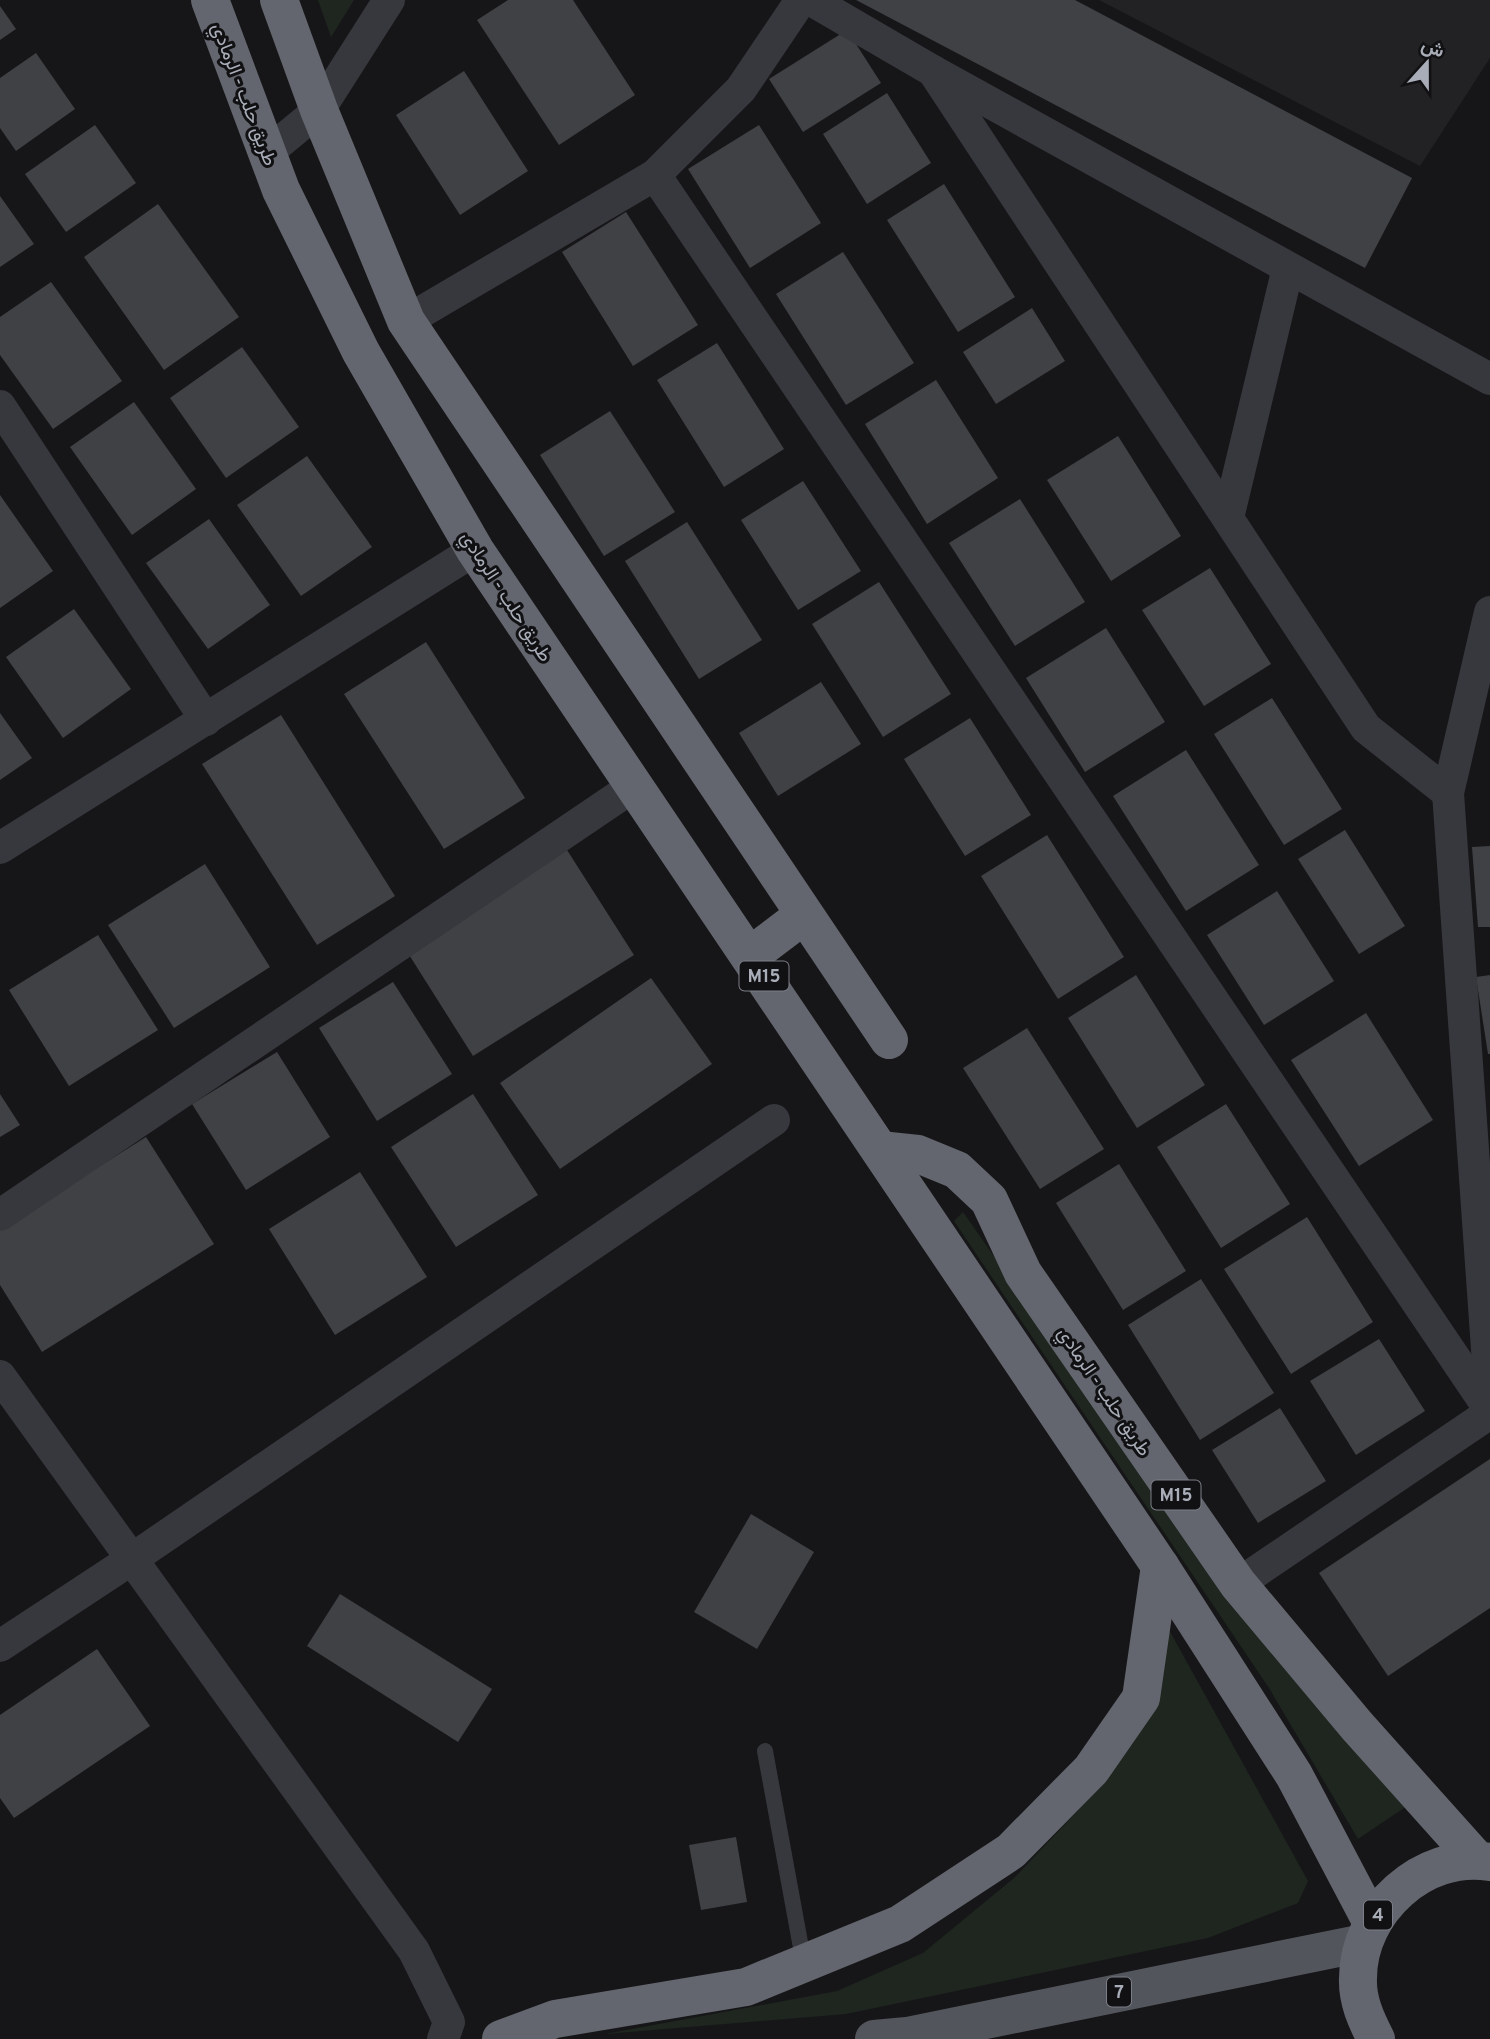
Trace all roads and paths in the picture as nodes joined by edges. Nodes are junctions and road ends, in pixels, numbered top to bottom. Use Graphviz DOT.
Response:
graph roads {
  1 [pos="209,0"];
  2 [pos="279,0"];
  3 [pos="389,0"];
  4 [pos="801,0"];
  5 [pos="811,0"];
  6 [pos="933,71"];
  7 [pos="319,110"];
  8 [pos="268,153"];
  9 [pos="655,175"];
  10 [pos="1288,268"];
  11 [pos="406,321"];
  12 [pos="1490,379"];
  13 [pos="0,405"];
  14 [pos="1228,518"];
  15 [pos="475,551"];
  16 [pos="1490,612"];
  17 [pos="206,720"];
  18 [pos="634,786"];
  19 [pos="1448,793"];
  20 [pos="0,848"];
  21 [pos="804,915"];
  22 [pos="750,956"];
  23 [pos="888,1040"];
  24 [pos="774,1120"];
  25 [pos="880,1150"];
  26 [pos="0,1215"];
  27 [pos="0,1376"];
  28 [pos="1490,1392"];
  29 [pos="1490,1411"];
  30 [pos="132,1559"];
  31 [pos="1160,1566"];
  32 [pos="1238,1584"];
  33 [pos="0,1646"];
  34 [pos="765,1751"];
  35 [pos="1484,1861"];
  36 [pos="1367,1933"];
  37 [pos="804,1964"];
  38 [pos="443,2039"];
  39 [pos="501,2039"];
  40 [pos="874,2039"];
  41 [pos="1376,2039"];
  1 -- 8 [label="highway, طريق حلب - الرمادي / M15"];
  2 -- 7 [label="highway"];
  3 -- 7 [label="street"];
  4 -- 9 [label="street"];
  5 -- 6 [label="street"];
  6 -- 10 [label="street"];
  6 -- 14 [label="street"];
  7 -- 8 [label="street"];
  7 -- 11 [label="highway"];
  8 -- 15 [label="highway, طريق حلب - الرمادي / M15"];
  9 -- 11 [label="street"];
  9 -- 29 [label="street"];
  10 -- 12 [label="street"];
  10 -- 14 [label="street"];
  11 -- 21 [label="highway"];
  13 -- 17 [label="street"];
  14 -- 19 [label="street"];
  15 -- 17 [label="street"];
  15 -- 18 [label="highway, طريق حلب - الرمادي / M15"];
  16 -- 19 [label="street"];
  17 -- 20 [label="street"];
  18 -- 22 [label="highway, طريق حلب - الرمادي / M15"];
  18 -- 26 [label="street"];
  19 -- 28 [label="street"];
  21 -- 22 [label="highway"];
  21 -- 23 [label="highway"];
  22 -- 25 [label="highway, طريق حلب - الرمادي / M15"];
  24 -- 30 [label="street"];
  25 -- 31 [label="highway, طريق حلب - الرمادي / M15"];
  25 -- 32 [label="highway, طريق حلب - الرمادي / M15"];
  27 -- 30 [label="street"];
  29 -- 32 [label="street"];
  30 -- 33 [label="street"];
  30 -- 38 [label="street"];
  31 -- 36 [label="highway, طريق حلب - الرمادي / M15"];
  31 -- 37 [label="highway"];
  32 -- 35 [label="highway, طريق حلب - الرمادي / M15"];
  34 -- 37 [label="lane"];
  35 -- 36 [label="highway, 4"];
  36 -- 40 [label="main road, 7"];
  36 -- 41 [label="highway, 4"];
  37 -- 39 [label="highway"];
}
